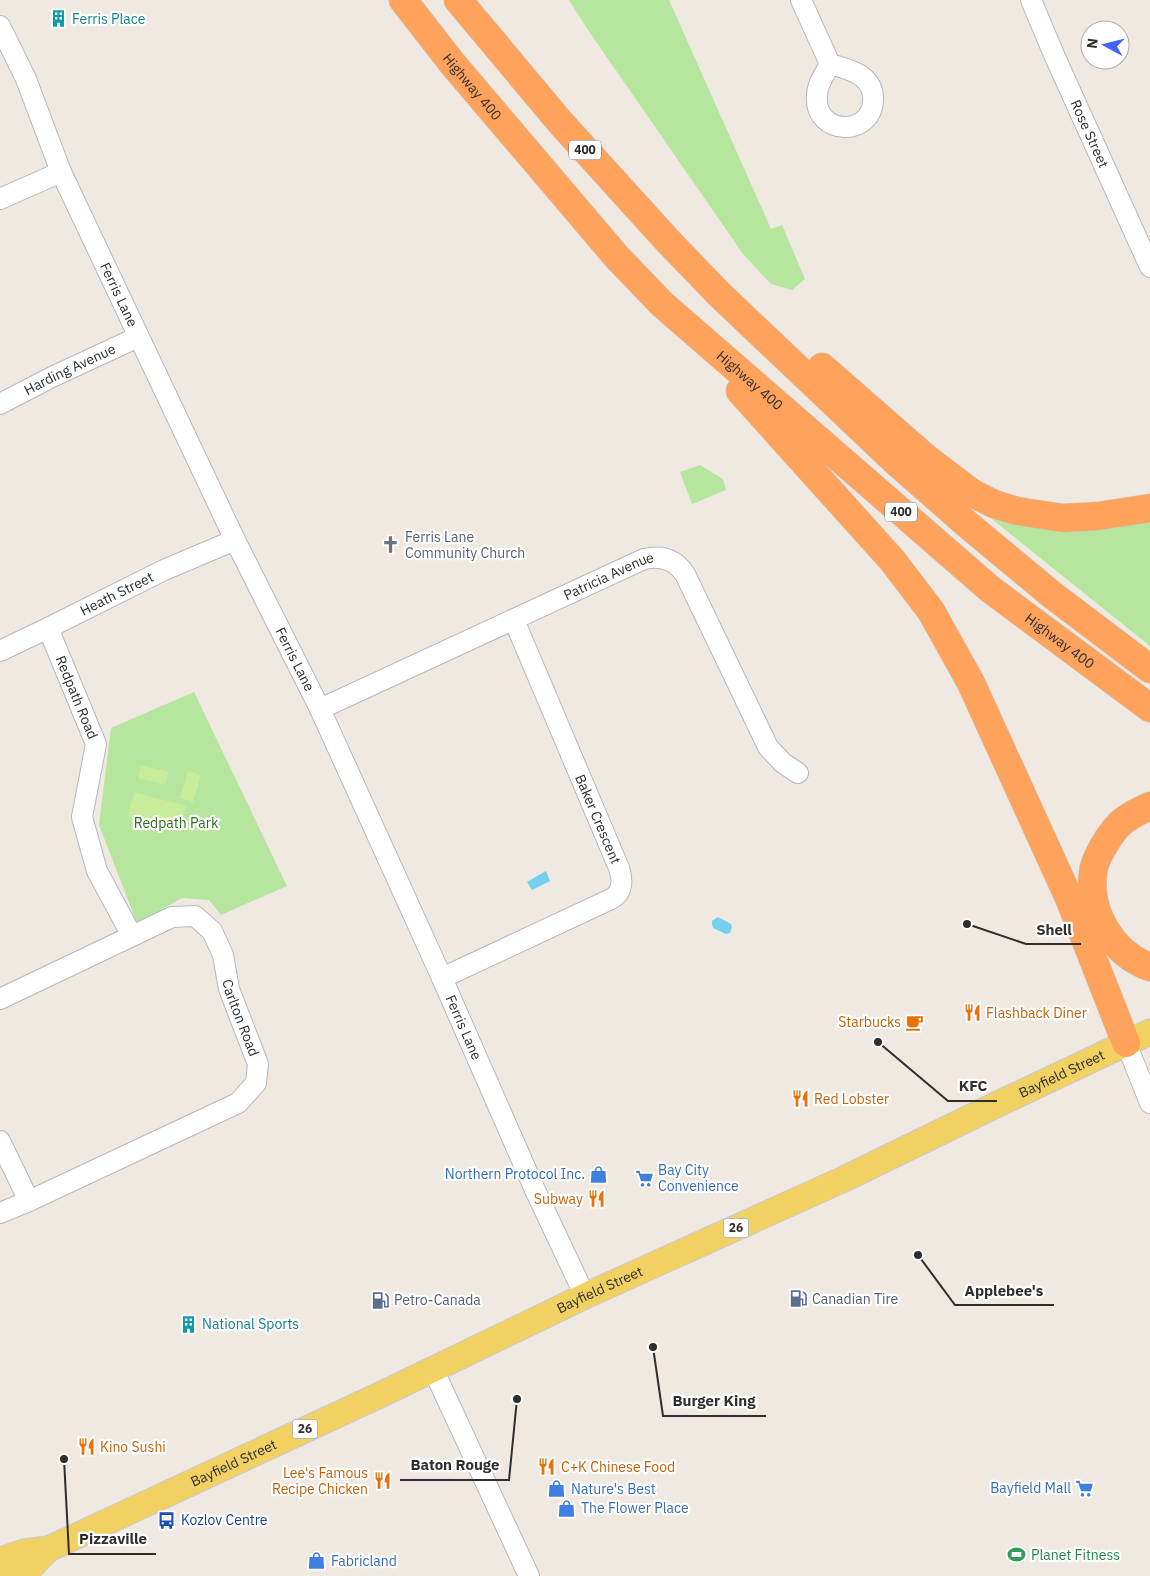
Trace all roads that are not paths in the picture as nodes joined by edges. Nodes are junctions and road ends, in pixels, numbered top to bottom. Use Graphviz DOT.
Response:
graph roads {
  1 [pos="403,0"];
  2 [pos="458,0"];
  3 [pos="801,0"];
  4 [pos="1031,0"];
  5 [pos="0,26"];
  6 [pos="830,64"];
  7 [pos="61,172"];
  8 [pos="0,199"];
  9 [pos="1150,267"];
  10 [pos="719,294"];
  11 [pos="662,304"];
  12 [pos="138,337"];
  13 [pos="0,404"];
  14 [pos="1150,508"];
  15 [pos="235,540"];
  16 [pos="514,620"];
  17 [pos="48,628"];
  18 [pos="0,651"];
  19 [pos="1150,669"];
  20 [pos="1150,708"];
  21 [pos="320,709"];
  22 [pos="798,773"];
  23 [pos="1150,806"];
  24 [pos="132,936"];
  25 [pos="1150,967"];
  26 [pos="442,978"];
  27 [pos="0,999"];
  28 [pos="1150,1032"];
  29 [pos="1126,1043"];
  30 [pos="1150,1103"];
  31 [pos="0,1141"];
  32 [pos="29,1201"];
  33 [pos="0,1213"];
  34 [pos="585,1296"];
  35 [pos="433,1369"];
  36 [pos="0,1541"];
  37 [pos="48,1549"];
  38 [pos="0,1560"];
  39 [pos="10,1576"];
  40 [pos="529,1576"];
  1 -- 11 [label="highway, Highway 400 / 400"];
  2 -- 10 [label="highway, 400"];
  3 -- 6 [label="street"];
  4 -- 9 [label="street, Rose Street"];
  5 -- 7 [label="street, Ferris Lane"];
  7 -- 8 [label="street"];
  7 -- 12 [label="street, Ferris Lane"];
  10 -- 14 [label="highway"];
  10 -- 19 [label="highway, 400"];
  11 -- 20 [label="highway, Highway 400 / 400"];
  11 -- 29 [label="highway"];
  12 -- 13 [label="street, Harding Avenue"];
  12 -- 15 [label="street, Ferris Lane"];
  15 -- 17 [label="street, Heath Street"];
  15 -- 21 [label="street, Ferris Lane"];
  16 -- 21 [label="street, Patricia Avenue"];
  16 -- 22 [label="street, Patricia Avenue"];
  16 -- 26 [label="street, Baker Crescent"];
  17 -- 18 [label="street, Heath Street"];
  17 -- 24 [label="street, Redpath Road"];
  21 -- 26 [label="street, Ferris Lane"];
  23 -- 25 [label="highway"];
  24 -- 27 [label="street, Carlton Road"];
  24 -- 32 [label="street, Carlton Road"];
  26 -- 34 [label="street, Ferris Lane"];
  28 -- 29 [label="main road, Bayfield Street / 26"];
  29 -- 30 [label="street"];
  29 -- 34 [label="main road, Bayfield Street / 26"];
  31 -- 32 [label="street"];
  32 -- 33 [label="street, Carlton Road"];
  34 -- 35 [label="main road, Bayfield Street / 26"];
  35 -- 37 [label="main road, Bayfield Street / 26"];
  35 -- 40 [label="street"];
  36 -- 37 [label="main road"];
  37 -- 38 [label="main road, Bayfield Street / 26"];
  37 -- 39 [label="main road, Bayfield Street / 26"];
}
